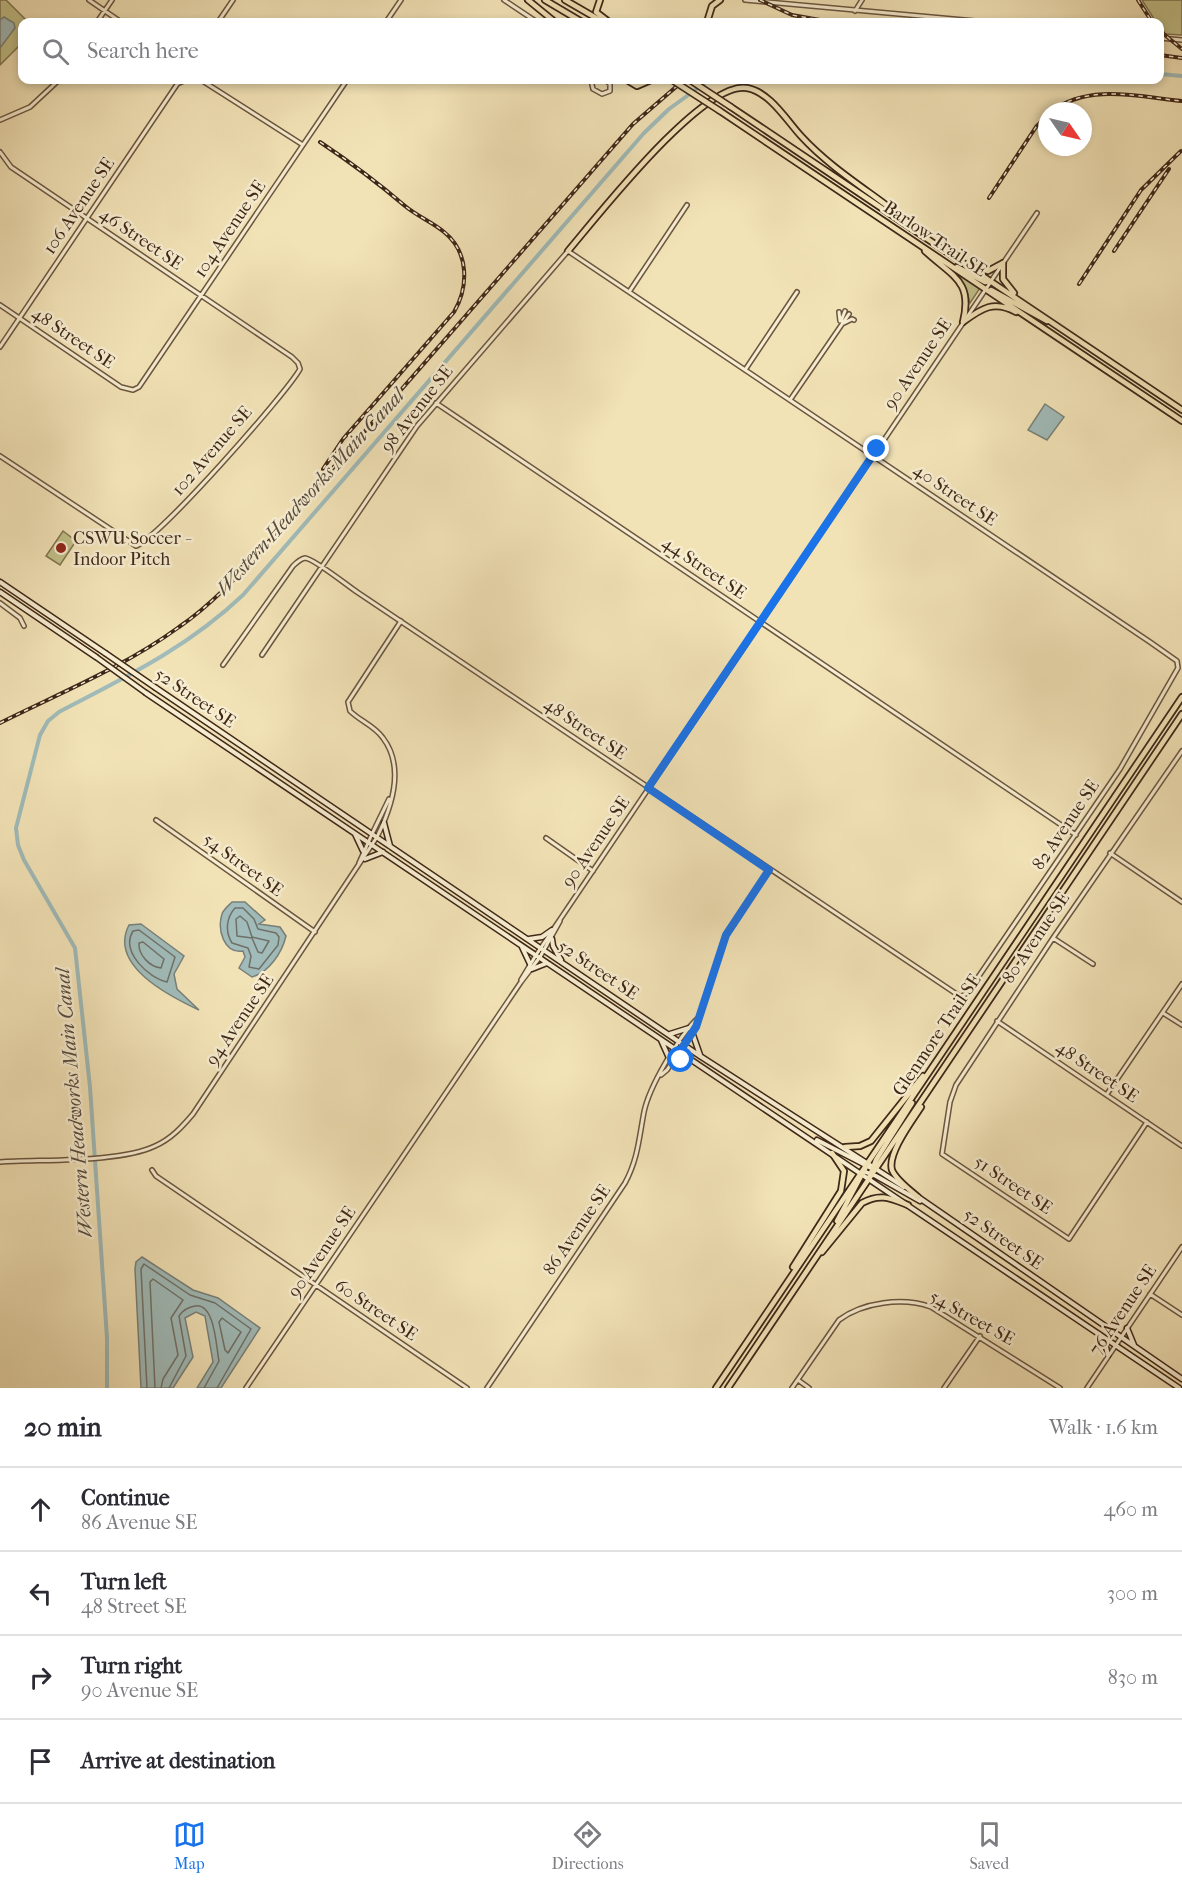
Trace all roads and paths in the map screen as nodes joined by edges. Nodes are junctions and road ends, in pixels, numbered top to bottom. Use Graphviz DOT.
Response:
graph roads {
  1 [pos="88,0"];
  2 [pos="112,0"];
  3 [pos="233,0"];
  4 [pos="401,0"];
  5 [pos="504,0"];
  6 [pos="528,0"];
  7 [pos="545,0"];
  8 [pos="565,0"];
  9 [pos="600,0"];
  10 [pos="720,0"];
  11 [pos="746,0"];
  12 [pos="862,0"];
  13 [pos="105,11"];
  14 [pos="855,11"];
  15 [pos="100,18"];
  16 [pos="115,18"];
  17 [pos="221,18"];
  18 [pos="389,18"];
  19 [pos="531,18"];
  20 [pos="550,18"];
  21 [pos="575,18"];
  22 [pos="596,18"];
  23 [pos="604,18"];
  24 [pos="708,18"];
  25 [pos="938,18"];
  26 [pos="1164,38"];
  27 [pos="1182,40"];
  28 [pos="55,84"];
  29 [pos="176,84"];
  30 [pos="344,84"];
  31 [pos="593,84"];
  32 [pos="608,84"];
  33 [pos="678,84"];
  34 [pos="696,84"];
  35 [pos="213,85"];
  36 [pos="0,120"];
  37 [pos="303,145"];
  38 [pos="0,152"];
  39 [pos="687,205"];
  40 [pos="1037,213"];
  41 [pos="86,218"];
  42 [pos="909,238"];
  43 [pos="930,240"];
  44 [pos="568,251"];
  45 [pos="946,263"];
  46 [pos="964,263"];
  47 [pos="1003,263"];
  48 [pos="991,280"];
  49 [pos="986,289"];
  50 [pos="629,292"];
  51 [pos="797,292"];
  52 [pos="202,296"];
  53 [pos="1027,304"];
  54 [pos="0,305"];
  55 [pos="845,311"];
  56 [pos="839,312"];
  57 [pos="849,314"];
  58 [pos="20,318"];
  59 [pos="855,320"];
  60 [pos="963,322"];
  61 [pos="1040,325"];
  62 [pos="840,326"];
  63 [pos="1063,329"];
  64 [pos="0,347"];
  65 [pos="300,366"];
  66 [pos="745,370"];
  67 [pos="133,390"];
  68 [pos="790,400"];
  69 [pos="436,402"];
  70 [pos="1182,410"];
  71 [pos="1182,421"];
  72 [pos="0,456"];
  73 [pos="872,456"];
  74 [pos="321,568"];
  75 [pos="0,582"];
  76 [pos="0,592"];
  77 [pos="0,603"];
  78 [pos="401,621"];
  79 [pos="760,622"];
  80 [pos="24,626"];
  81 [pos="262,655"];
  82 [pos="1177,661"];
  83 [pos="223,665"];
  84 [pos="1182,697"];
  85 [pos="1182,714"];
  86 [pos="1182,751"];
  87 [pos="648,788"];
  88 [pos="392,795"];
  89 [pos="156,820"];
  90 [pos="384,823"];
  91 [pos="354,831"];
  92 [pos="1076,835"];
  93 [pos="374,836"];
  94 [pos="546,838"];
  95 [pos="371,842"];
  96 [pos="390,847"];
  97 [pos="363,851"];
  98 [pos="384,851"];
  99 [pos="1110,853"];
  100 [pos="365,859"];
  101 [pos="358,864"];
  102 [pos="769,870"];
  103 [pos="593,871"];
  104 [pos="1182,902"];
  105 [pos="560,919"];
  106 [pos="552,930"];
  107 [pos="315,932"];
  108 [pos="1053,938"];
  109 [pos="529,939"];
  110 [pos="552,939"];
  111 [pos="520,944"];
  112 [pos="543,949"];
  113 [pos="538,956"];
  114 [pos="548,963"];
  115 [pos="563,963"];
  116 [pos="530,964"];
  117 [pos="1094,964"];
  118 [pos="532,969"];
  119 [pos="520,982"];
  120 [pos="1182,984"];
  121 [pos="963,996"];
  122 [pos="1163,1012"];
  123 [pos="697,1019"];
  124 [pos="997,1021"];
  125 [pos="1182,1025"];
  126 [pos="689,1028"];
  127 [pos="692,1032"];
  128 [pos="669,1034"];
  129 [pos="659,1036"];
  130 [pos="682,1043"];
  131 [pos="678,1049"];
  132 [pos="940,1055"];
  133 [pos="700,1056"];
  134 [pos="690,1057"];
  135 [pos="669,1058"];
  136 [pos="672,1064"];
  137 [pos="661,1074"];
  138 [pos="939,1075"];
  139 [pos="1107,1095"];
  140 [pos="1147,1122"];
  141 [pos="810,1137"];
  142 [pos="1182,1146"];
  143 [pos="845,1147"];
  144 [pos="832,1153"];
  145 [pos="942,1154"];
  146 [pos="0,1162"];
  147 [pos="152,1170"];
  148 [pos="868,1170"];
  149 [pos="918,1197"];
  150 [pos="927,1203"];
  151 [pos="908,1205"];
  152 [pos="1182,1247"];
  153 [pos="812,1263"];
  154 [pos="791,1277"];
  155 [pos="316,1285"];
  156 [pos="1150,1294"];
  157 [pos="1182,1315"];
  158 [pos="1127,1328"];
  159 [pos="980,1336"];
  160 [pos="1104,1338"];
  161 [pos="1121,1338"];
  162 [pos="1115,1346"];
  163 [pos="1136,1348"];
  164 [pos="1108,1355"];
  165 [pos="1182,1379"];
  166 [pos="798,1380"];
  167 [pos="246,1388"];
  168 [pos="467,1388"];
  169 [pos="487,1388"];
  170 [pos="716,1388"];
  171 [pos="728,1388"];
  172 [pos="792,1388"];
  173 [pos="809,1388"];
  174 [pos="944,1388"];
  175 [pos="1060,1388"];
  176 [pos="1087,1388"];
  177 [pos="1179,1388"];
  1 -- 13 [label="street"];
  2 -- 13 [label="street"];
  3 -- 17 [label="street"];
  4 -- 18 [label="street"];
  5 -- 19 [label="street"];
  6 -- 20 [label="main road"];
  7 -- 21 [label="main road"];
  8 -- 22 [label="main road"];
  9 -- 23 [label="main road"];
  10 -- 24 [label="main road"];
  11 -- 14 [label="street"];
  12 -- 14 [label="street"];
  13 -- 15 [label="street"];
  13 -- 16 [label="street"];
  14 -- 25 [label="street"];
  26 -- 27 [label="street"];
  28 -- 36 [label="street"];
  29 -- 41 [label="street, 106 Avenue SE"];
  30 -- 37 [label="street, 104 Avenue SE"];
  31 -- 32 [label="street"];
  33 -- 42 [label="main road, Barlow Trail SE, bridge"];
  34 -- 43 [label="main road, Barlow Trail SE, bridge"];
  35 -- 37 [label="street"];
  37 -- 52 [label="street, 104 Avenue SE"];
  38 -- 41 [label="street, 46 Street SE"];
  39 -- 50 [label="street"];
  40 -- 47 [label="street, 90 Avenue SE"];
  41 -- 52 [label="street, 46 Street SE"];
  41 -- 58 [label="street, 106 Avenue SE"];
  42 -- 45 [label="main road, Barlow Trail SE"];
  42 -- 60 [label="main road"];
  43 -- 44 [label="main road"];
  43 -- 46 [label="main road, Barlow Trail SE"];
  44 -- 50 [label="street, 40 Street SE"];
  44 -- 69 [label="street, 98 Avenue SE"];
  45 -- 48 [label="main road"];
  45 -- 49 [label="main road, Barlow Trail SE"];
  46 -- 47 [label="main road"];
  46 -- 48 [label="main road, Barlow Trail SE"];
  47 -- 48 [label="street, 90 Avenue SE"];
  47 -- 53 [label="main road"];
  48 -- 49 [label="street, 90 Avenue SE"];
  48 -- 53 [label="main road, Barlow Trail SE"];
  49 -- 60 [label="street, 90 Avenue SE"];
  49 -- 61 [label="main road, Barlow Trail SE"];
  49 -- 63 [label="main road"];
  50 -- 66 [label="street, 40 Street SE"];
  51 -- 66 [label="street"];
  52 -- 65 [label="street, 46 Street SE"];
  52 -- 67 [label="street, 104 Avenue SE"];
  53 -- 63 [label="main road, Barlow Trail SE"];
  54 -- 58 [label="street, 48 Street SE"];
  55 -- 62 [label="street"];
  56 -- 62 [label="street"];
  57 -- 62 [label="street"];
  58 -- 64 [label="street, 106 Avenue SE"];
  58 -- 67 [label="street, 48 Street SE"];
  59 -- 62 [label="street"];
  60 -- 61 [label="main road"];
  60 -- 73 [label="street, 90 Avenue SE"];
  61 -- 71 [label="main road, Barlow Trail SE"];
  62 -- 68 [label="street"];
  63 -- 70 [label="main road, Barlow Trail SE"];
  65 -- 72 [label="street, 102 Avenue SE"];
  66 -- 68 [label="street, 40 Street SE"];
  68 -- 73 [label="street, 40 Street SE"];
  69 -- 74 [label="street, 98 Avenue SE"];
  69 -- 79 [label="street, 44 Street SE"];
  73 -- 79 [label="street, 90 Avenue SE"];
  73 -- 82 [label="street, 40 Street SE"];
  74 -- 78 [label="street, 48 Street SE"];
  74 -- 81 [label="street, 98 Avenue SE"];
  74 -- 83 [label="street, 48 Street SE"];
  75 -- 93 [label="main road, 52 Street SE, bridge"];
  76 -- 91 [label="main road, 52 Street SE, bridge"];
  77 -- 80 [label="street"];
  78 -- 87 [label="street, 48 Street SE"];
  78 -- 88 [label="street, 94 Avenue SE"];
  79 -- 87 [label="street, 90 Avenue SE"];
  79 -- 92 [label="street, 44 Street SE"];
  82 -- 92 [label="street, 82 Avenue SE"];
  84 -- 132 [label="main road, Glenmore Trail SE"];
  85 -- 138 [label="main road, Glenmore Trail SE"];
  86 -- 99 [label="street, 80 Avenue SE"];
  87 -- 102 [label="street, 48 Street SE"];
  87 -- 103 [label="street, 90 Avenue SE"];
  88 -- 90 [label="street, 94 Avenue SE"];
  88 -- 93 [label="street, 94 Avenue SE"];
  89 -- 107 [label="street, 54 Street SE"];
  90 -- 93 [label="street, 94 Avenue SE"];
  90 -- 96 [label="main road"];
  91 -- 95 [label="main road, 52 Street SE"];
  91 -- 97 [label="main road"];
  92 -- 121 [label="street, 82 Avenue SE"];
  93 -- 95 [label="street, 94 Avenue SE"];
  93 -- 96 [label="main road, 52 Street SE"];
  94 -- 103 [label="street"];
  95 -- 97 [label="street, 94 Avenue SE"];
  95 -- 98 [label="main road, 52 Street SE"];
  95 -- 100 [label="street, 94 Avenue SE"];
  96 -- 109 [label="main road, 52 Street SE"];
  97 -- 101 [label="street, 94 Avenue SE"];
  98 -- 100 [label="main road"];
  98 -- 111 [label="main road, 52 Street SE"];
  99 -- 104 [label="street"];
  99 -- 108 [label="street, 80 Avenue SE"];
  100 -- 101 [label="street, 94 Avenue SE"];
  101 -- 107 [label="street, 94 Avenue SE"];
  102 -- 121 [label="street, 48 Street SE"];
  102 -- 123 [label="street, 86 Avenue SE"];
  103 -- 105 [label="street, 90 Avenue SE"];
  105 -- 106 [label="street, 90 Avenue SE"];
  105 -- 110 [label="street, 90 Avenue SE"];
  106 -- 109 [label="main road"];
  106 -- 112 [label="street, 90 Avenue SE"];
  107 -- 146 [label="street, 94 Avenue SE"];
  108 -- 117 [label="street"];
  108 -- 124 [label="street, 80 Avenue SE"];
  109 -- 112 [label="main road, 52 Street SE"];
  110 -- 112 [label="street, 90 Avenue SE"];
  110 -- 115 [label="main road"];
  111 -- 113 [label="main road, 52 Street SE"];
  111 -- 116 [label="main road"];
  112 -- 113 [label="street, 90 Avenue SE"];
  112 -- 115 [label="main road, 52 Street SE"];
  113 -- 114 [label="main road, 52 Street SE"];
  113 -- 116 [label="street, 90 Avenue SE"];
  113 -- 118 [label="street, 90 Avenue SE"];
  114 -- 118 [label="main road"];
  114 -- 129 [label="main road, 52 Street SE"];
  115 -- 128 [label="main road, 52 Street SE"];
  116 -- 119 [label="street, 90 Avenue SE"];
  118 -- 119 [label="street, 90 Avenue SE"];
  119 -- 155 [label="street, 90 Avenue SE"];
  120 -- 122 [label="street"];
  122 -- 125 [label="street"];
  122 -- 139 [label="street"];
  123 -- 126 [label="street, 86 Avenue SE"];
  123 -- 127 [label="street, 86 Avenue SE"];
  124 -- 139 [label="street, 48 Street SE"];
  124 -- 145 [label="street, 80 Avenue SE"];
  126 -- 128 [label="main road"];
  126 -- 130 [label="street, 86 Avenue SE"];
  127 -- 130 [label="street, 86 Avenue SE"];
  127 -- 133 [label="main road"];
  128 -- 130 [label="main road, 52 Street SE"];
  129 -- 131 [label="main road, 52 Street SE"];
  129 -- 135 [label="main road"];
  130 -- 131 [label="street, 86 Avenue SE"];
  130 -- 133 [label="main road, 52 Street SE"];
  131 -- 134 [label="main road, 52 Street SE"];
  131 -- 135 [label="street, 86 Avenue SE"];
  131 -- 136 [label="street, 86 Avenue SE"];
  132 -- 143 [label="main road"];
  132 -- 148 [label="main road, Glenmore Trail SE"];
  133 -- 143 [label="main road, 52 Street SE"];
  134 -- 136 [label="main road"];
  134 -- 141 [label="main road, 52 Street SE"];
  135 -- 137 [label="street, 86 Avenue SE"];
  136 -- 137 [label="street, 86 Avenue SE"];
  137 -- 169 [label="street, 86 Avenue SE"];
  138 -- 148 [label="main road, Glenmore Trail SE"];
  138 -- 149 [label="main road"];
  139 -- 140 [label="street, 48 Street SE"];
  140 -- 142 [label="street, 48 Street SE"];
  140 -- 145 [label="street, 51 Street SE"];
  141 -- 144 [label="main road, 52 Street SE"];
  141 -- 148 [label="main road"];
  143 -- 148 [label="main road, 52 Street SE"];
  144 -- 148 [label="main road, 52 Street SE"];
  144 -- 154 [label="main road"];
  147 -- 155 [label="street, 60 Street SE"];
  148 -- 149 [label="main road, 52 Street SE"];
  148 -- 150 [label="main road"];
  148 -- 151 [label="main road, 52 Street SE"];
  148 -- 153 [label="main road, Glenmore Trail SE"];
  148 -- 154 [label="main road, Glenmore Trail SE"];
  149 -- 150 [label="main road, 52 Street SE"];
  150 -- 161 [label="main road, 52 Street SE"];
  151 -- 153 [label="main road"];
  151 -- 160 [label="main road, 52 Street SE"];
  152 -- 156 [label="street, 76 Avenue SE"];
  153 -- 171 [label="main road, Glenmore Trail SE"];
  154 -- 170 [label="main road, Glenmore Trail SE"];
  155 -- 167 [label="street, 90 Avenue SE"];
  155 -- 168 [label="street, 60 Street SE"];
  156 -- 157 [label="street"];
  156 -- 158 [label="street, 76 Avenue SE"];
  158 -- 161 [label="street, 76 Avenue SE"];
  158 -- 163 [label="main road"];
  159 -- 166 [label="street, 54 Street SE"];
  159 -- 174 [label="street"];
  159 -- 175 [label="street, 54 Street SE"];
  160 -- 162 [label="main road, 52 Street SE"];
  160 -- 164 [label="main road"];
  161 -- 162 [label="street, 76 Avenue SE"];
  161 -- 163 [label="main road, 52 Street SE"];
  162 -- 164 [label="street, 76 Avenue SE"];
  162 -- 177 [label="main road, 52 Street SE"];
  163 -- 165 [label="main road, 52 Street SE"];
  164 -- 176 [label="street, 76 Avenue SE"];
  166 -- 172 [label="street"];
  166 -- 173 [label="street"];
}
